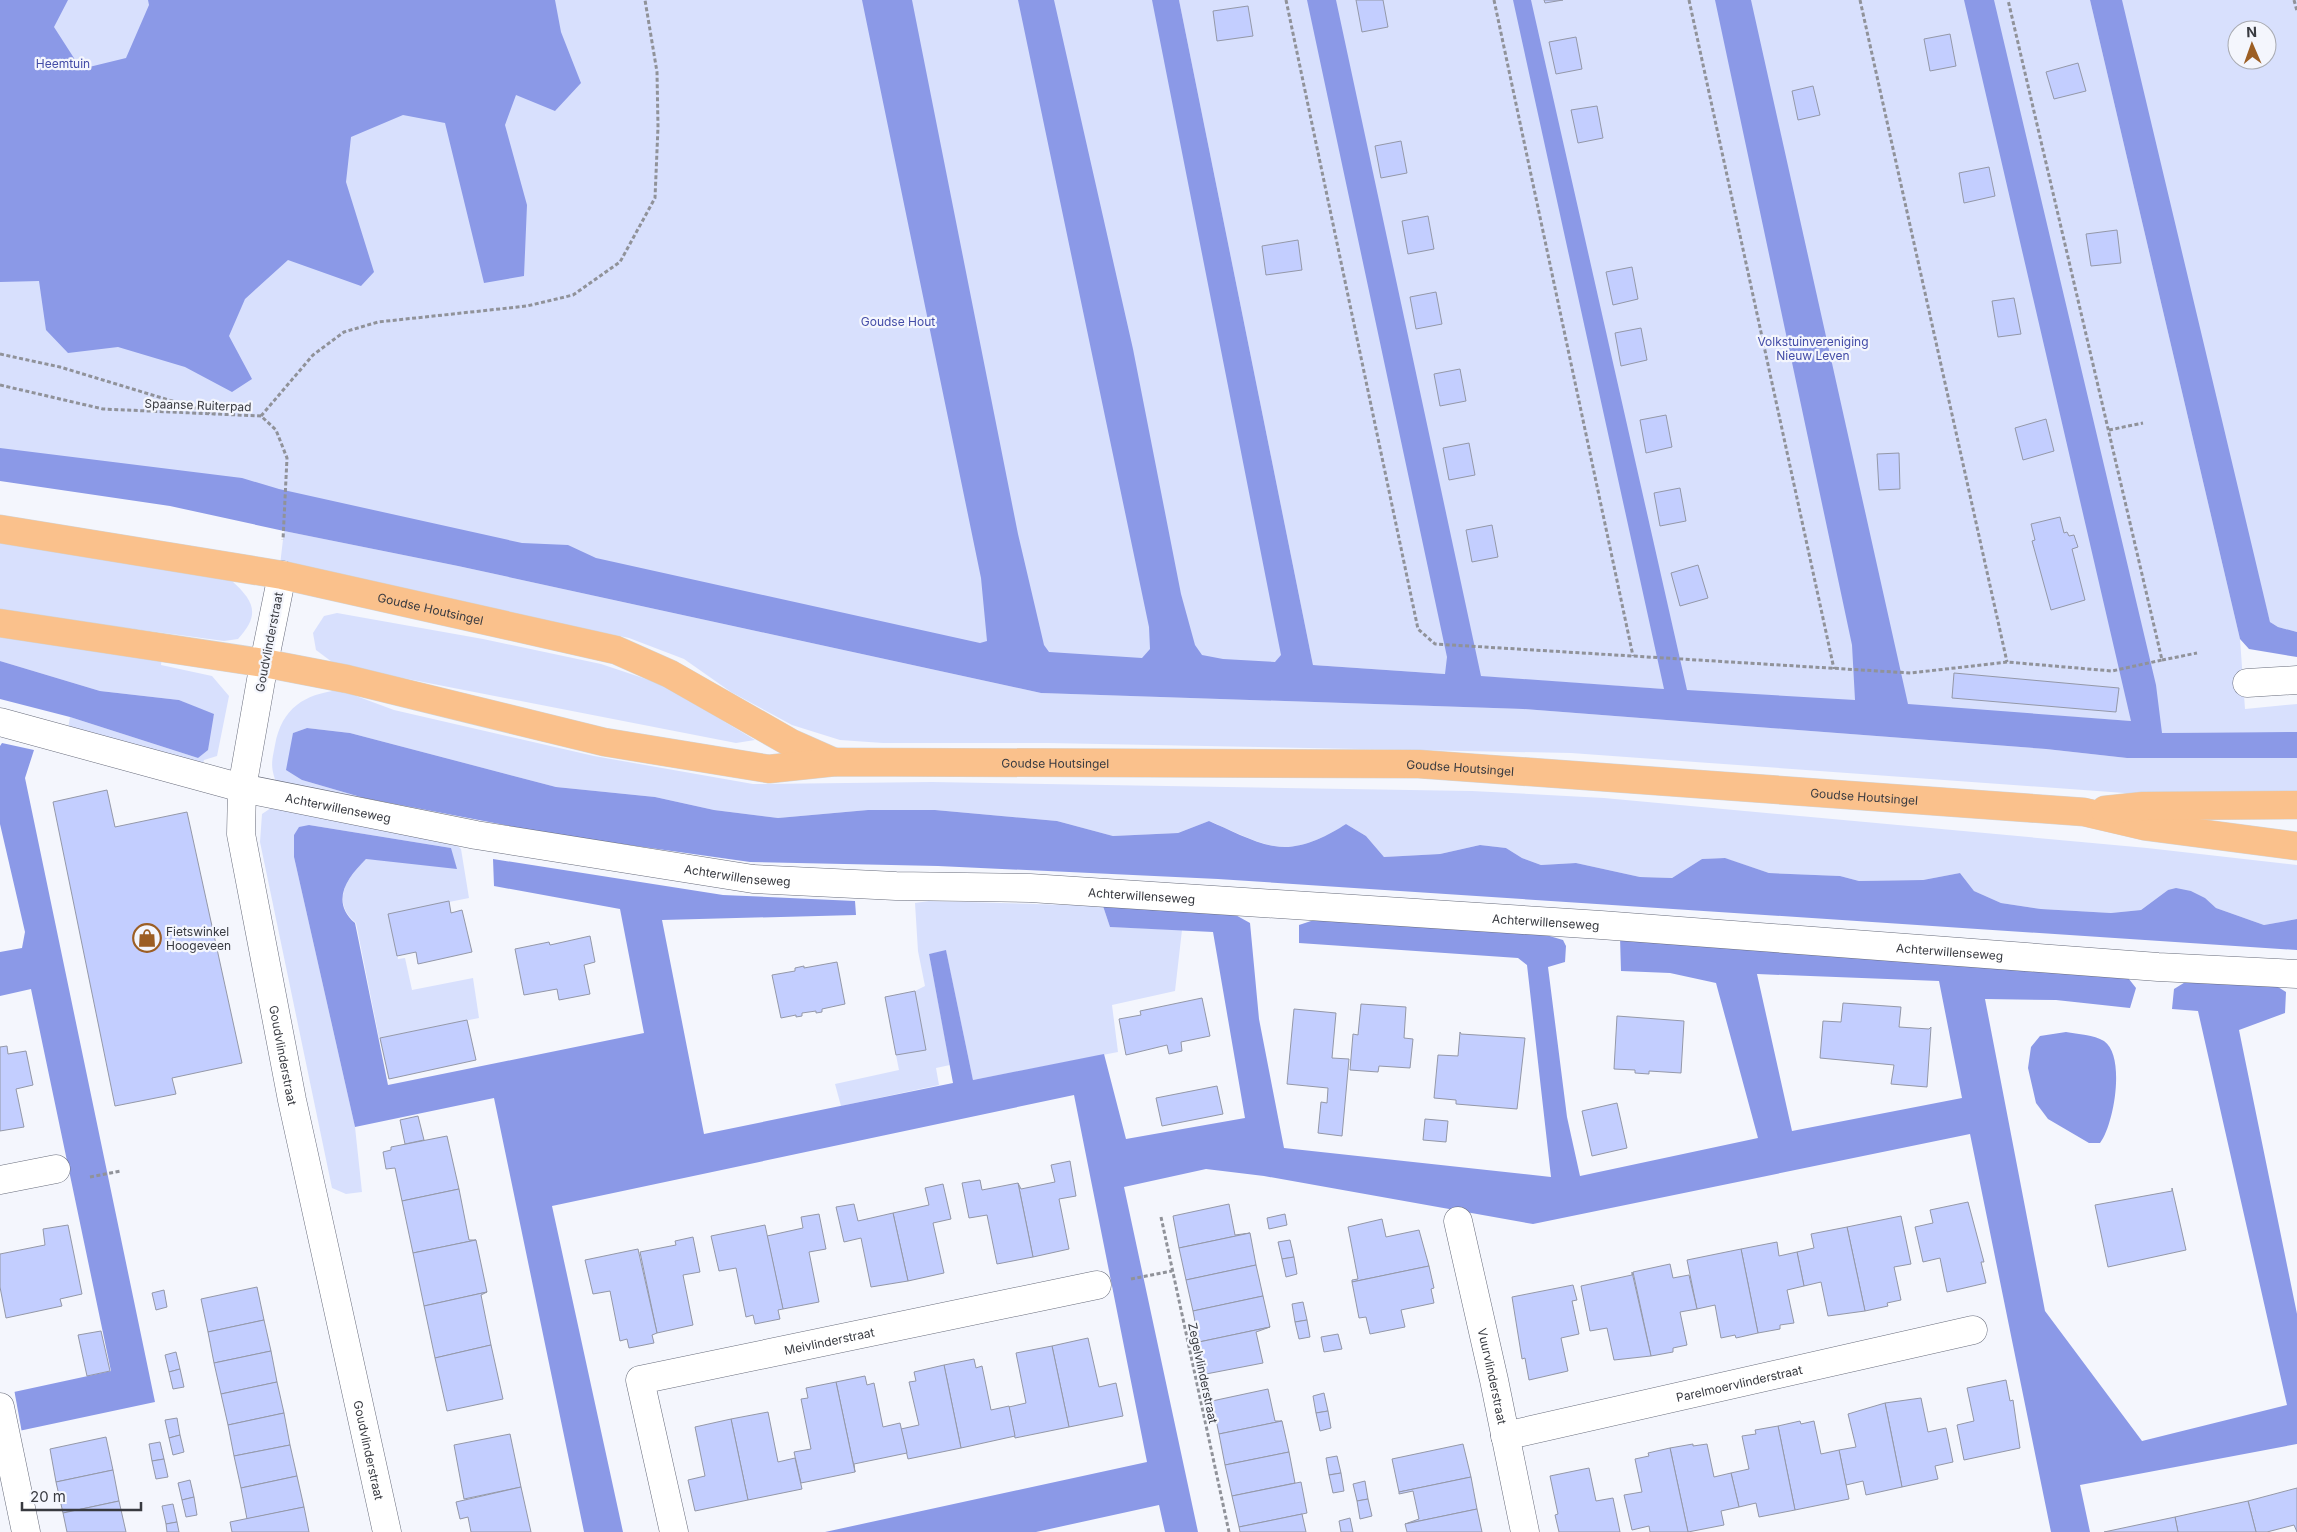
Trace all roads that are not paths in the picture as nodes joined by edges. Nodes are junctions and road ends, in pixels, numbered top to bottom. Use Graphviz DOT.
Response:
graph roads {
  1 [pos="0,529"];
  2 [pos="282,575"];
  3 [pos="0,623"];
  4 [pos="264,663"];
  5 [pos="2297,680"];
  6 [pos="2247,683"];
  7 [pos="0,722"];
  8 [pos="835,762"];
  9 [pos="242,788"];
  10 [pos="2297,806"];
  11 [pos="2084,812"];
  12 [pos="2297,846"];
  13 [pos="2297,974"];
  14 [pos="56,1169"];
  15 [pos="0,1180"];
  16 [pos="1458,1221"];
  17 [pos="1097,1285"];
  18 [pos="1973,1330"];
  19 [pos="0,1407"];
  20 [pos="1505,1436"];
  21 [pos="26,1532"];
  22 [pos="387,1532"];
  23 [pos="674,1532"];
  24 [pos="1524,1532"];
  1 -- 2 [label="main road, Goudse Houtsingel"];
  2 -- 4 [label="street, Goudvlinderstraat"];
  2 -- 8 [label="main road, Goudse Houtsingel"];
  3 -- 4 [label="main road, Goudse Houtsingel"];
  4 -- 8 [label="main road, Goudse Houtsingel"];
  4 -- 9 [label="street, Goudvlinderstraat"];
  5 -- 6 [label="street"];
  7 -- 9 [label="street, Achterwillenseweg"];
  8 -- 11 [label="main road, Goudse Houtsingel"];
  9 -- 13 [label="street, Achterwillenseweg"];
  9 -- 22 [label="street, Goudvlinderstraat"];
  10 -- 11 [label="main road, Goudse Houtsingel"];
  11 -- 12 [label="main road, Goudse Houtsingel"];
  14 -- 15 [label="street"];
  16 -- 20 [label="street, Vuurvlinderstraat"];
  17 -- 23 [label="street, Meivlinderstraat"];
  18 -- 20 [label="street, Parelmoervlinderstraat"];
  19 -- 21 [label="street"];
  20 -- 24 [label="street, Vuurvlinderstraat"];
}
